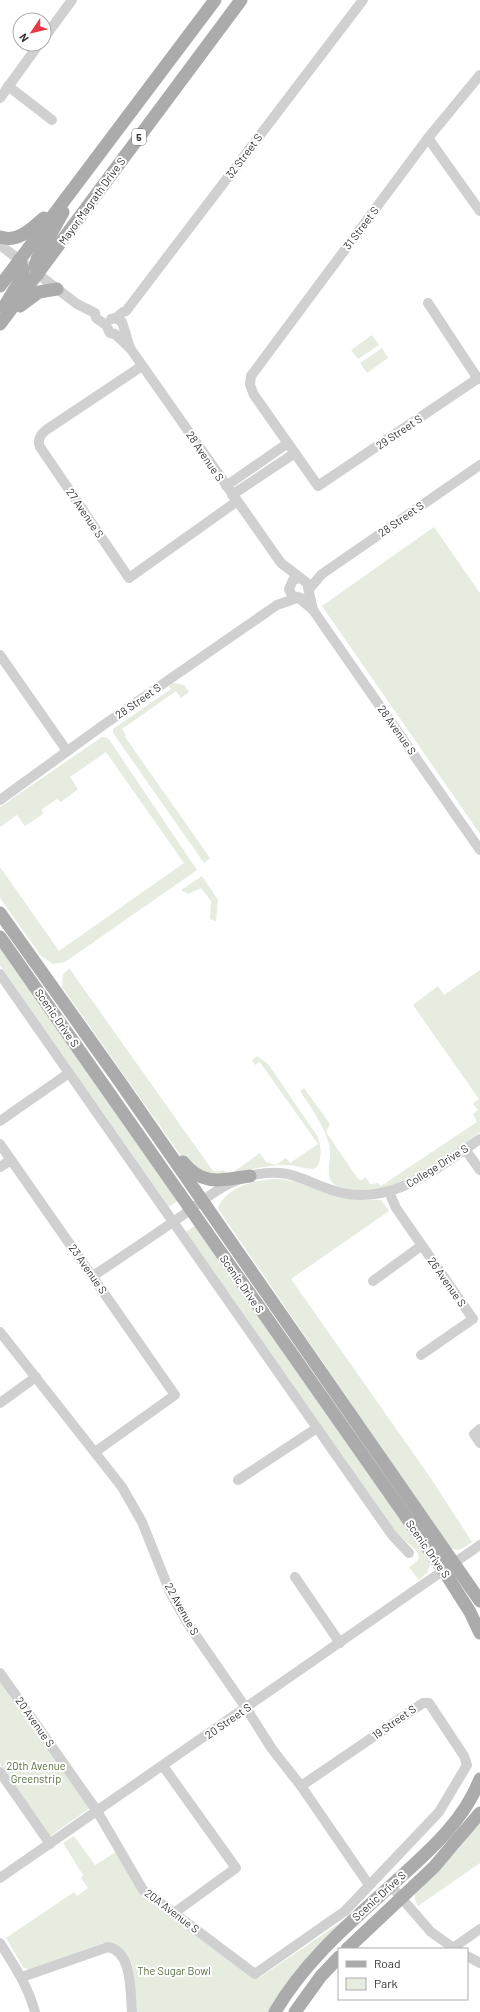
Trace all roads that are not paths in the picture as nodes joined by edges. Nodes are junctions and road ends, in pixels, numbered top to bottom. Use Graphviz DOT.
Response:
graph roads {
  1 [pos="72,0"];
  2 [pos="216,0"];
  3 [pos="240,0"];
  4 [pos="363,0"];
  5 [pos="52,27"];
  6 [pos="33,52"];
  7 [pos="480,75"];
  8 [pos="8,86"];
  9 [pos="0,98"];
  10 [pos="52,120"];
  11 [pos="428,138"];
  12 [pos="89,167"];
  13 [pos="61,204"];
  14 [pos="480,211"];
  15 [pos="0,237"];
  16 [pos="0,245"];
  17 [pos="20,260"];
  18 [pos="38,274"];
  19 [pos="0,286"];
  20 [pos="57,289"];
  21 [pos="428,303"];
  22 [pos="0,314"];
  23 [pos="0,324"];
  24 [pos="116,324"];
  25 [pos="142,366"];
  26 [pos="479,378"];
  27 [pos="288,443"];
  28 [pos="295,453"];
  29 [pos="480,465"];
  30 [pos="226,486"];
  31 [pos="234,499"];
  32 [pos="281,564"];
  33 [pos="322,574"];
  34 [pos="302,579"];
  35 [pos="289,588"];
  36 [pos="309,591"];
  37 [pos="298,598"];
  38 [pos="277,605"];
  39 [pos="313,610"];
  40 [pos="0,655"];
  41 [pos="67,751"];
  42 [pos="0,800"];
  43 [pos="480,850"];
  44 [pos="0,913"];
  45 [pos="0,937"];
  46 [pos="0,974"];
  47 [pos="69,1073"];
  48 [pos="120,1082"];
  49 [pos="0,1121"];
  50 [pos="480,1139"];
  51 [pos="0,1144"];
  52 [pos="465,1149"];
  53 [pos="11,1160"];
  54 [pos="0,1167"];
  55 [pos="480,1170"];
  56 [pos="250,1176"];
  57 [pos="389,1192"];
  58 [pos="203,1202"];
  59 [pos="191,1210"];
  60 [pos="173,1222"];
  61 [pos="421,1246"];
  62 [pos="93,1276"];
  63 [pos="373,1281"];
  64 [pos="0,1332"];
  65 [pos="421,1355"];
  66 [pos="36,1377"];
  67 [pos="0,1403"];
  68 [pos="317,1428"];
  69 [pos="480,1429"];
  70 [pos="480,1443"];
  71 [pos="95,1452"];
  72 [pos="238,1480"];
  73 [pos="480,1545"];
  74 [pos="409,1554"];
  75 [pos="455,1563"];
  76 [pos="444,1571"];
  77 [pos="295,1577"];
  78 [pos="480,1601"];
  79 [pos="480,1633"];
  80 [pos="340,1643"];
  81 [pos="0,1673"];
  82 [pos="246,1708"];
  83 [pos="467,1765"];
  84 [pos="164,1766"];
  85 [pos="0,1772"];
  86 [pos="480,1779"];
  87 [pos="301,1786"];
  88 [pos="97,1811"];
  89 [pos="480,1813"];
  90 [pos="50,1844"];
  91 [pos="0,1878"];
  92 [pos="369,1885"];
  93 [pos="391,1886"];
  94 [pos="401,1897"];
  95 [pos="174,1913"];
  96 [pos="480,1929"];
  97 [pos="0,1943"];
  98 [pos="348,1948"];
  99 [pos="454,1948"];
  100 [pos="468,1957"];
  101 [pos="338,1958"];
  102 [pos="480,1963"];
  103 [pos="255,1974"];
  104 [pos="22,1977"];
  105 [pos="35,2012"];
  106 [pos="132,2012"];
  107 [pos="275,2012"];
  108 [pos="294,2012"];
  1 -- 5 [label="street"];
  2 -- 12 [label="main road, Mayor Magrath Drive S / 5"];
  3 -- 18 [label="main road, Mayor Magrath Drive S / 5"];
  4 -- 24 [label="street, 32 Street S"];
  6 -- 8 [label="street"];
  7 -- 11 [label="street, 31 Street S"];
  8 -- 9 [label="street"];
  8 -- 10 [label="street"];
  11 -- 14 [label="street"];
  11 -- 27 [label="street, 31 Street S"];
  12 -- 13 [label="main road, Mayor Magrath Drive S / 5"];
  12 -- 18 [label="main road"];
  13 -- 15 [label="main road"];
  13 -- 17 [label="main road, Mayor Magrath Drive S / 5"];
  16 -- 17 [label="street, 28 Avenue S"];
  17 -- 18 [label="street, 28 Avenue S"];
  17 -- 19 [label="main road, Mayor Magrath Drive S / 5"];
  17 -- 22 [label="main road"];
  18 -- 20 [label="street, 28 Avenue S"];
  18 -- 23 [label="main road, Mayor Magrath Drive S / 5"];
  20 -- 23 [label="main road"];
  20 -- 24 [label="street, 28 Avenue S"];
  21 -- 26 [label="street"];
  24 -- 25 [label="street, 28 Avenue S"];
  25 -- 30 [label="street, 28 Avenue S"];
  25 -- 31 [label="street, 27 Avenue S"];
  26 -- 28 [label="street, 29 Street S"];
  27 -- 28 [label="street"];
  27 -- 30 [label="street"];
  28 -- 31 [label="street"];
  29 -- 33 [label="street, 28 Street S"];
  30 -- 31 [label="street, 28 Avenue S"];
  31 -- 32 [label="street, 28 Avenue S"];
  32 -- 34 [label="street"];
  32 -- 35 [label="street"];
  33 -- 34 [label="street"];
  33 -- 36 [label="street"];
  34 -- 35 [label="street"];
  34 -- 36 [label="street"];
  35 -- 37 [label="street"];
  35 -- 38 [label="street"];
  36 -- 37 [label="street"];
  36 -- 39 [label="street"];
  37 -- 38 [label="street"];
  37 -- 39 [label="street"];
  38 -- 41 [label="street, 28 Street S"];
  39 -- 43 [label="street, 28 Avenue S"];
  40 -- 41 [label="street"];
  41 -- 42 [label="street, 28 Street S"];
  44 -- 48 [label="main road, Scenic Drive S"];
  45 -- 59 [label="main road, Scenic Drive S"];
  46 -- 47 [label="street, Scenic Drive S"];
  47 -- 49 [label="street"];
  47 -- 60 [label="street, Scenic Drive S"];
  48 -- 56 [label="main road"];
  48 -- 58 [label="main road, Scenic Drive S"];
  50 -- 52 [label="street, College Drive S"];
  51 -- 53 [label="street, 23 Avenue S"];
  52 -- 55 [label="street"];
  52 -- 57 [label="street, College Drive S"];
  53 -- 54 [label="street"];
  53 -- 62 [label="street, 23 Avenue S"];
  56 -- 57 [label="street, College Drive S"];
  56 -- 58 [label="street, College Drive S"];
  57 -- 61 [label="street, 26 Avenue S"];
  58 -- 59 [label="street, College Drive S"];
  58 -- 75 [label="main road, Scenic Drive S"];
  59 -- 60 [label="street, College Drive S"];
  59 -- 76 [label="main road, Scenic Drive S"];
  60 -- 62 [label="street, College Drive S"];
  60 -- 68 [label="street, Scenic Drive S"];
  61 -- 63 [label="street"];
  61 -- 65 [label="street, 26 Avenue S"];
  62 -- 71 [label="street, 23 Avenue S"];
  64 -- 66 [label="street, 22 Avenue S"];
  66 -- 67 [label="street"];
  66 -- 71 [label="street, 22 Avenue S"];
  68 -- 72 [label="street"];
  68 -- 74 [label="street, Scenic Drive S"];
  69 -- 70 [label="street"];
  71 -- 82 [label="street, 22 Avenue S"];
  73 -- 75 [label="street, 20 Street S"];
  75 -- 76 [label="street, 20 Street S"];
  75 -- 78 [label="main road, Scenic Drive S"];
  76 -- 79 [label="main road, Scenic Drive S"];
  76 -- 80 [label="street, 20 Street S"];
  77 -- 80 [label="street"];
  80 -- 82 [label="street, 20 Street S"];
  81 -- 88 [label="street, 20 Avenue S"];
  82 -- 84 [label="street, 20 Street S"];
  82 -- 87 [label="street, 22 Avenue S"];
  83 -- 87 [label="street, 19 Street S"];
  83 -- 92 [label="street, Scenic Drive S"];
  84 -- 88 [label="street, 20 Street S"];
  84 -- 95 [label="street"];
  85 -- 90 [label="street"];
  86 -- 93 [label="main road, Scenic Drive S"];
  87 -- 92 [label="street, 22 Avenue S"];
  88 -- 90 [label="street, 20 Street S"];
  88 -- 95 [label="street, 20A Avenue S"];
  89 -- 94 [label="main road, Scenic Drive S"];
  90 -- 91 [label="street, 20 Street S"];
  92 -- 103 [label="street, Scenic Drive S"];
  93 -- 94 [label="street"];
  93 -- 107 [label="main road, Scenic Drive S"];
  94 -- 98 [label="main road, Scenic Drive S"];
  94 -- 99 [label="street"];
  95 -- 103 [label="street, 20A Avenue S"];
  96 -- 99 [label="street"];
  97 -- 104 [label="street"];
  100 -- 102 [label="street"];
  101 -- 108 [label="main road"];
  104 -- 105 [label="street"];
  104 -- 106 [label="street"];
}
